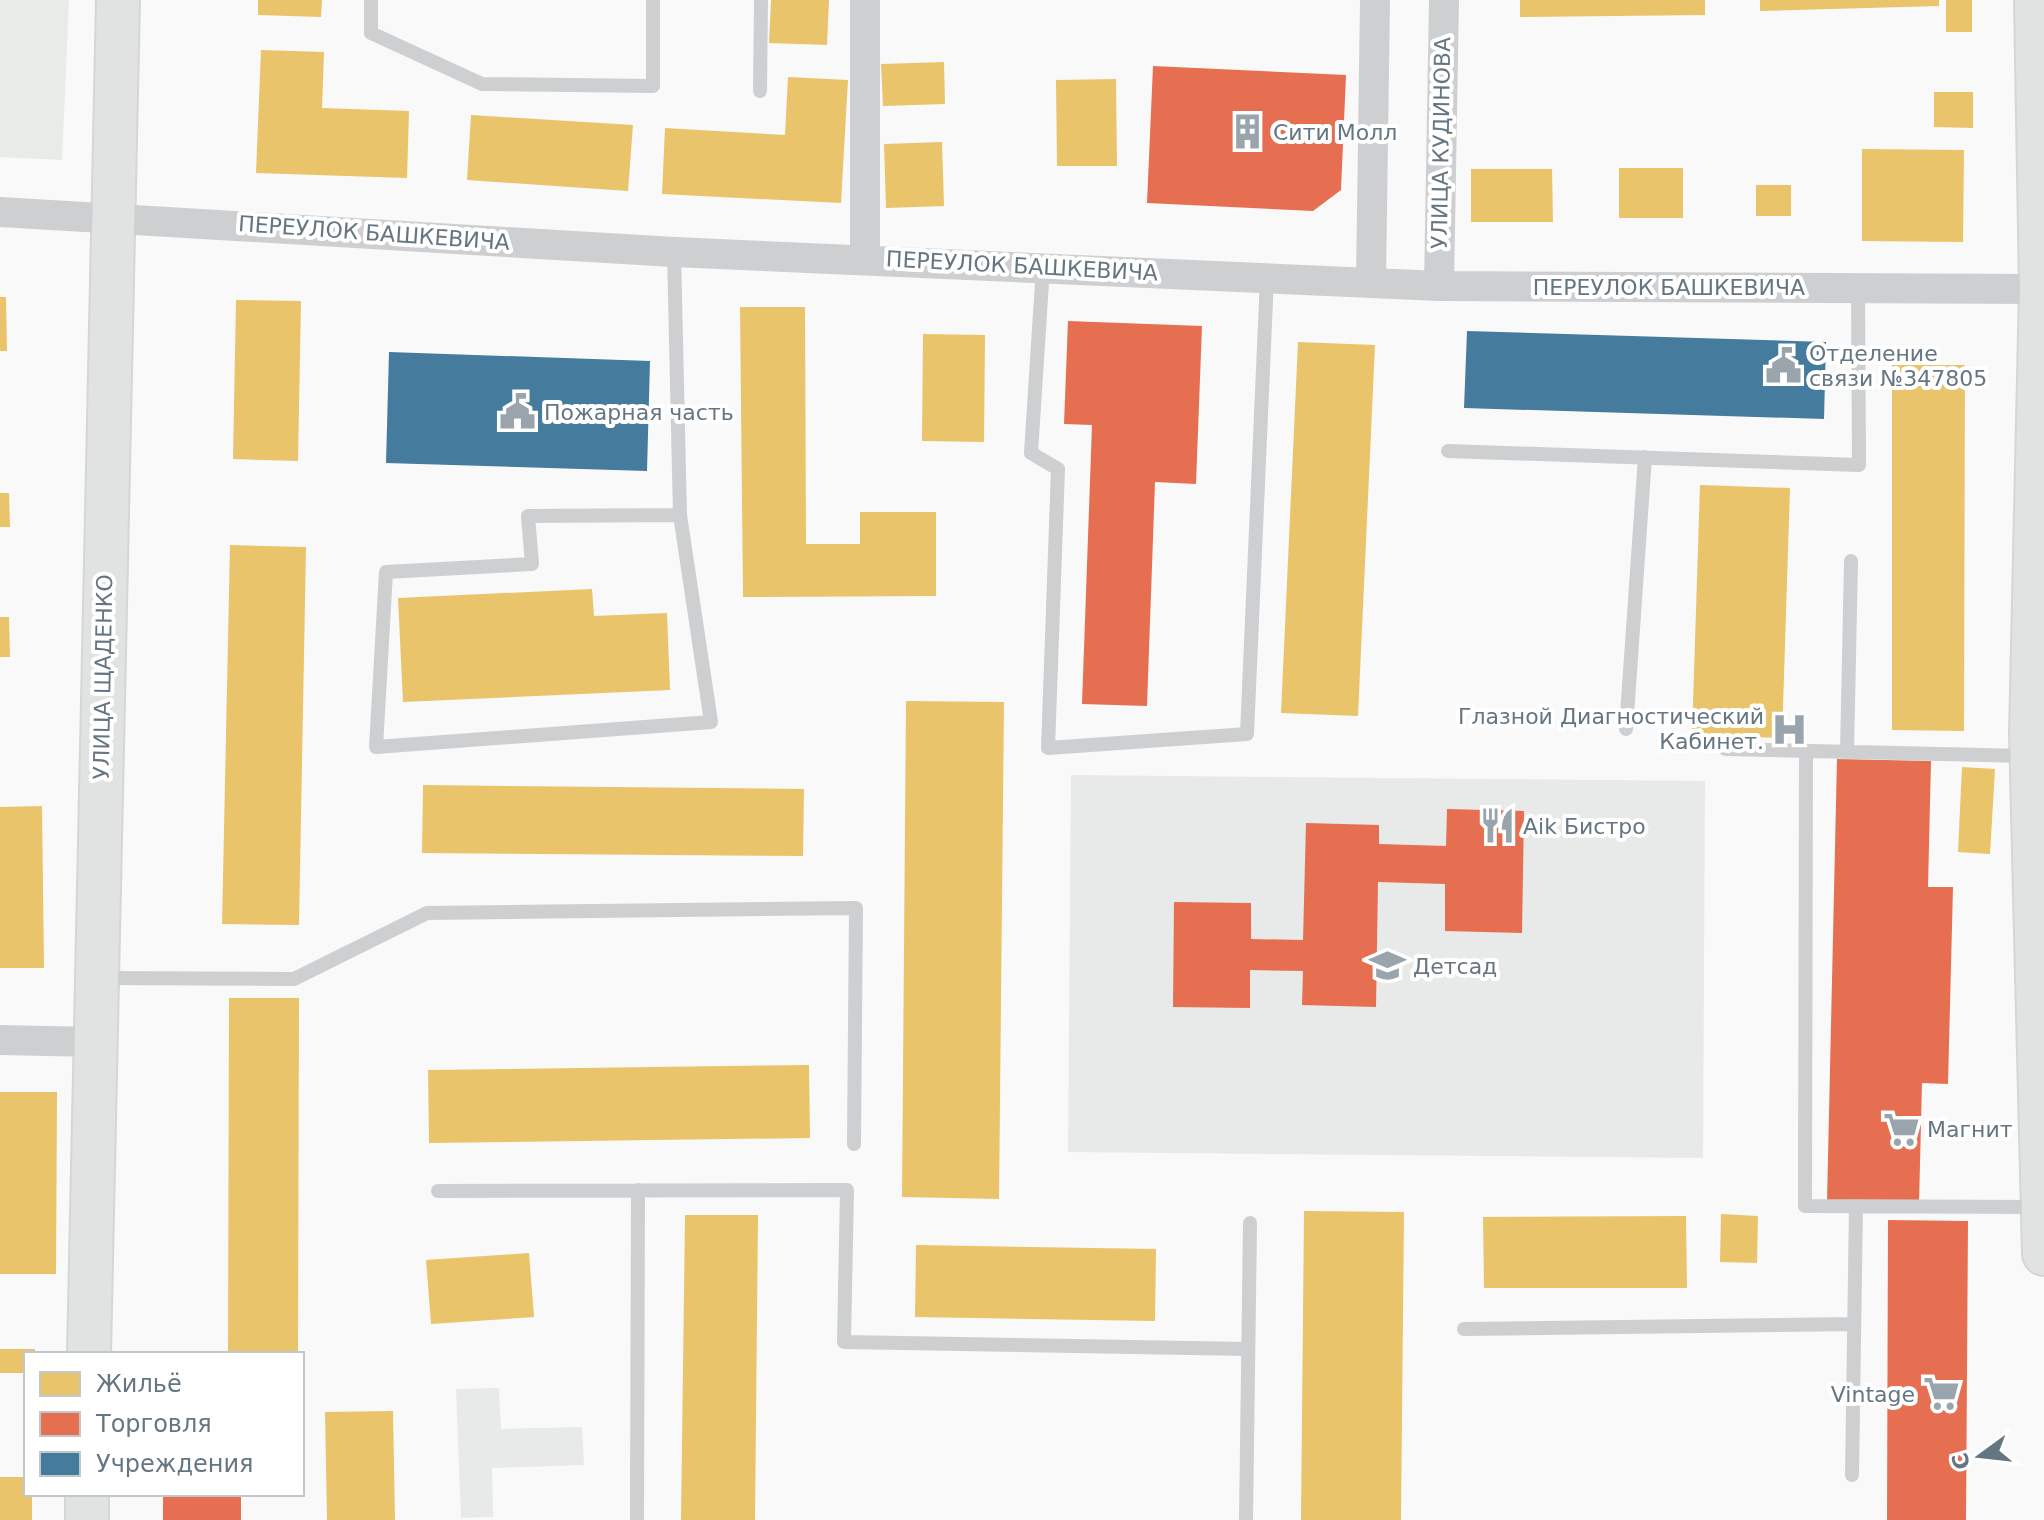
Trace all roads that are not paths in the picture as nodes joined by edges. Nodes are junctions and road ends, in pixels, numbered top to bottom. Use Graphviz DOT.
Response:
graph roads {
  1 [pos="118,0"];
  2 [pos="371,0"];
  3 [pos="653,0"];
  4 [pos="761,0"];
  5 [pos="865,0"];
  6 [pos="1375,0"];
  7 [pos="1444,0"];
  8 [pos="2036,0"];
  9 [pos="760,91"];
  10 [pos="0,212"];
  11 [pos="113,217"];
  12 [pos="674,252"];
  13 [pos="865,258"];
  14 [pos="1043,267"];
  15 [pos="1267,277"];
  16 [pos="1371,282"];
  17 [pos="1439,286"];
  18 [pos="1858,288"];
  19 [pos="2043,289"];
  20 [pos="1448,451"];
  21 [pos="1645,457"];
  22 [pos="680,515"];
  23 [pos="1851,561"];
  24 [pos="1626,729"];
  25 [pos="1725,749"];
  26 [pos="1806,751"];
  27 [pos="1847,752"];
  28 [pos="2032,756"];
  29 [pos="97,978"];
  30 [pos="0,1040"];
  31 [pos="95,1042"];
  32 [pos="854,1144"];
  33 [pos="638,1190"];
  34 [pos="438,1191"];
  35 [pos="1856,1206"];
  36 [pos="2043,1207"];
  37 [pos="1250,1223"];
  38 [pos="2044,1254"];
  39 [pos="1854,1324"];
  40 [pos="1464,1329"];
  41 [pos="1248,1349"];
  42 [pos="89,1352"];
  43 [pos="1852,1475"];
  44 [pos="87,1496"];
  45 [pos="87,1520"];
  46 [pos="637,1520"];
  47 [pos="1246,1520"];
  1 -- 11 [label="street, УЛИЦА ЩАДЕНКО"];
  2 -- 3 [label="lane"];
  4 -- 9 [label="lane"];
  5 -- 13 [label="street"];
  6 -- 16 [label="street"];
  7 -- 17 [label="street, УЛИЦА КУДИНОВА"];
  8 -- 19 [label="street"];
  10 -- 11 [label="street, ПЕРЕУЛОК БАШКЕВИЧА"];
  11 -- 12 [label="street, ПЕРЕУЛОК БАШКЕВИЧА"];
  11 -- 29 [label="street, УЛИЦА ЩАДЕНКО"];
  12 -- 13 [label="street, ПЕРЕУЛОК БАШКЕВИЧА"];
  12 -- 22 [label="lane"];
  13 -- 14 [label="street, ПЕРЕУЛОК БАШКЕВИЧА"];
  14 -- 15 [label="street, ПЕРЕУЛОК БАШКЕВИЧА"];
  14 -- 15 [label="lane"];
  15 -- 16 [label="street, ПЕРЕУЛОК БАШКЕВИЧА"];
  16 -- 17 [label="street, ПЕРЕУЛОК БАШКЕВИЧА"];
  17 -- 18 [label="street, ПЕРЕУЛОК БАШКЕВИЧА"];
  18 -- 19 [label="street, ПЕРЕУЛОК БАШКЕВИЧА"];
  18 -- 21 [label="lane"];
  19 -- 28 [label="street"];
  20 -- 21 [label="lane"];
  21 -- 24 [label="lane"];
  22 -- 22 [label="lane"];
  23 -- 27 [label="lane"];
  25 -- 26 [label="lane"];
  26 -- 27 [label="lane"];
  26 -- 35 [label="lane"];
  27 -- 28 [label="lane"];
  28 -- 36 [label="street"];
  29 -- 31 [label="street, УЛИЦА ЩАДЕНКО"];
  29 -- 32 [label="lane"];
  30 -- 31 [label="street"];
  31 -- 42 [label="street, УЛИЦА ЩАДЕНКО"];
  33 -- 34 [label="lane"];
  33 -- 41 [label="lane"];
  33 -- 46 [label="lane"];
  35 -- 36 [label="lane"];
  35 -- 39 [label="lane"];
  36 -- 38 [label="street"];
  37 -- 41 [label="lane"];
  39 -- 40 [label="lane"];
  39 -- 43 [label="lane"];
  41 -- 47 [label="lane"];
  44 -- 45 [label="street"];
}
